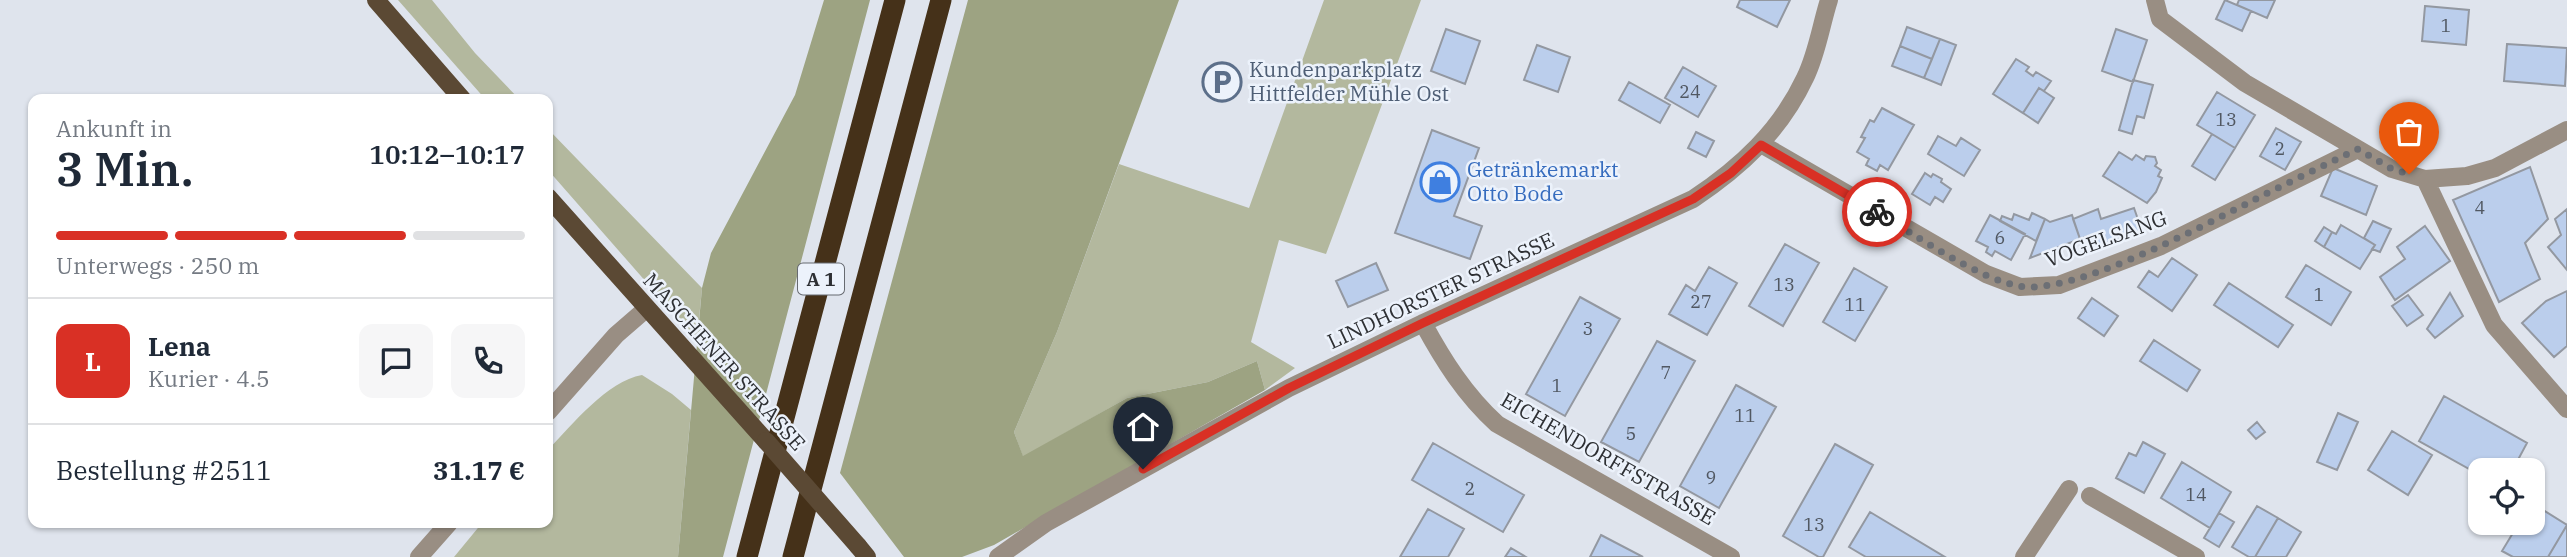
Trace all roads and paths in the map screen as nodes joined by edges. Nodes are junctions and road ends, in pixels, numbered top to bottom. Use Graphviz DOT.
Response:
graph roads {
  1 [pos="376,0"];
  2 [pos="895,0"];
  3 [pos="941,0"];
  4 [pos="1829,0"];
  5 [pos="2155,0"];
  6 [pos="458,94"];
  7 [pos="2567,130"];
  8 [pos="1761,145"];
  9 [pos="2358,149"];
  10 [pos="2426,179"];
  11 [pos="553,203"];
  12 [pos="646,309"];
  13 [pos="1423,323"];
  14 [pos="553,406"];
  15 [pos="2567,409"];
  16 [pos="2068,489"];
  17 [pos="2090,496"];
  18 [pos="445,528"];
  19 [pos="863,551"];
  20 [pos="419,557"];
  21 [pos="747,557"];
  22 [pos="793,557"];
  23 [pos="998,557"];
  24 [pos="1731,557"];
  25 [pos="2024,557"];
  26 [pos="2196,557"];
  1 -- 6 [label="main road"];
  2 -- 21 [label="highway, A 1"];
  3 -- 22 [label="highway, A 1"];
  4 -- 8 [label="street, LINDHORSTER STRASSE"];
  5 -- 9 [label="street"];
  7 -- 10 [label="street"];
  8 -- 9 [label="street, VOGELSANG"];
  8 -- 13 [label="street, LINDHORSTER STRASSE"];
  9 -- 10 [label="street"];
  10 -- 15 [label="street"];
  11 -- 12 [label="main road, MASCHENER STRASSE"];
  12 -- 14 [label="street"];
  12 -- 19 [label="main road, MASCHENER STRASSE, bridge"];
  13 -- 23 [label="street, LINDHORSTER STRASSE"];
  13 -- 24 [label="street, EICHENDORFFSTRASSE"];
  16 -- 25 [label="street"];
  17 -- 26 [label="street"];
  18 -- 20 [label="street"];
}
